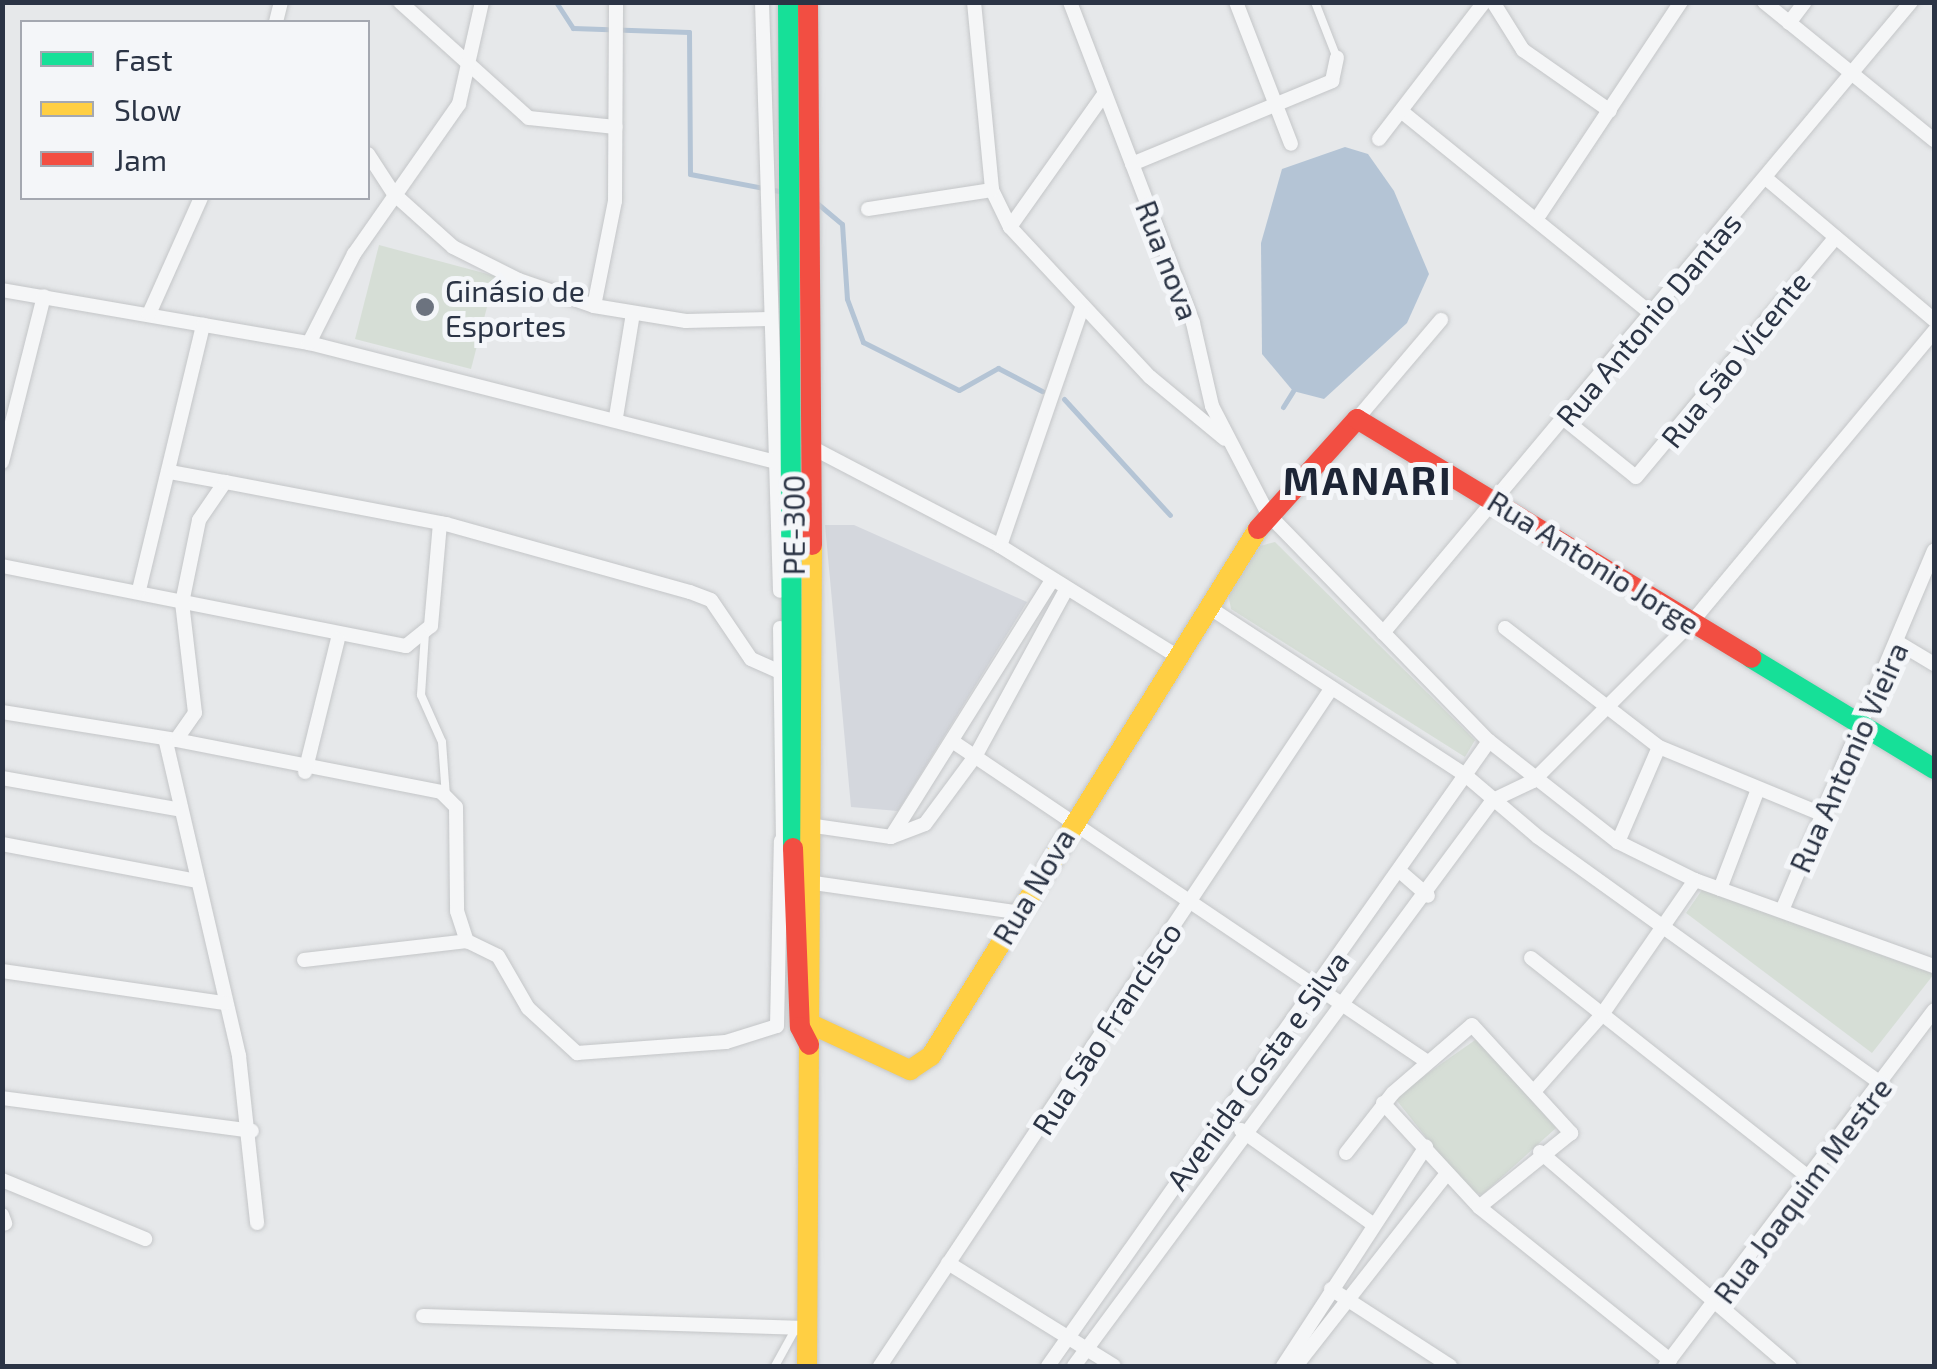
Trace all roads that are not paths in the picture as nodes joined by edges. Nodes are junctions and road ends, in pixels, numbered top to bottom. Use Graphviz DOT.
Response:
graph roads {
  1 [pos="400,2"];
  2 [pos="482,2"];
  3 [pos="616,2"];
  4 [pos="762,2"];
  5 [pos="788,2"];
  6 [pos="808,2"];
  7 [pos="974,2"];
  8 [pos="1070,2"];
  9 [pos="1236,2"];
  10 [pos="1316,2"];
  11 [pos="1484,2"];
  12 [pos="1493,2"];
  13 [pos="1682,2"];
  14 [pos="1764,2"];
  15 [pos="1806,2"];
  16 [pos="1910,2"];
  17 [pos="1789,23"];
  18 [pos="1337,58"];
  19 [pos="472,70"];
  20 [pos="1851,79"];
  21 [pos="1104,94"];
  22 [pos="1274,105"];
  23 [pos="1402,111"];
  24 [pos="1610,111"];
  25 [pos="616,127"];
  26 [pos="1379,139"];
  27 [pos="1934,140"];
  28 [pos="1292,144"];
  29 [pos="370,157"];
  30 [pos="1132,164"];
  31 [pos="1768,180"];
  32 [pos="992,190"];
  33 [pos="394,194"];
  34 [pos="200,200"];
  35 [pos="868,210"];
  36 [pos="1540,214"];
  37 [pos="1010,227"];
  38 [pos="1836,237"];
  39 [pos="2,290"];
  40 [pos="44,296"];
  41 [pos="594,306"];
  42 [pos="1082,308"];
  43 [pos="633,312"];
  44 [pos="150,314"];
  45 [pos="1652,314"];
  46 [pos="769,319"];
  47 [pos="1441,320"];
  48 [pos="1934,320"];
  49 [pos="203,326"];
  50 [pos="1934,332"];
  51 [pos="309,343"];
  52 [pos="616,417"];
  53 [pos="1357,418"];
  54 [pos="1564,419"];
  55 [pos="1230,442"];
  56 [pos="793,455"];
  57 [pos="2,462"];
  58 [pos="170,472"];
  59 [pos="225,482"];
  60 [pos="1495,500"];
  61 [pos="1268,514"];
  62 [pos="440,523"];
  63 [pos="1000,546"];
  64 [pos="1934,551"];
  65 [pos="2,566"];
  66 [pos="1052,580"];
  67 [pos="139,590"];
  68 [pos="1066,590"];
  69 [pos="182,603"];
  70 [pos="1210,608"];
  71 [pos="1691,623"];
  72 [pos="1506,628"];
  73 [pos="425,632"];
  74 [pos="1383,633"];
  75 [pos="338,640"];
  76 [pos="1899,643"];
  77 [pos="1180,658"];
  78 [pos="1934,664"];
  79 [pos="780,672"];
  80 [pos="1331,690"];
  81 [pos="1601,711"];
  82 [pos="2,712"];
  83 [pos="1860,722"];
  84 [pos="171,741"];
  85 [pos="952,741"];
  86 [pos="1489,741"];
  87 [pos="1659,747"];
  88 [pos="976,755"];
  89 [pos="1934,769"];
  90 [pos="305,772"];
  91 [pos="1464,774"];
  92 [pos="2,778"];
  93 [pos="1534,782"];
  94 [pos="1756,794"];
  95 [pos="446,797"];
  96 [pos="1493,800"];
  97 [pos="181,810"];
  98 [pos="1818,813"];
  99 [pos="1071,822"];
  100 [pos="795,828"];
  101 [pos="891,837"];
  102 [pos="1618,842"];
  103 [pos="2,844"];
  104 [pos="1403,874"];
  105 [pos="1695,880"];
  106 [pos="197,881"];
  107 [pos="804,888"];
  108 [pos="1720,889"];
  109 [pos="1190,895"];
  110 [pos="1428,896"];
  111 [pos="1784,908"];
  112 [pos="1016,912"];
  113 [pos="1670,924"];
  114 [pos="467,941"];
  115 [pos="1532,958"];
  116 [pos="304,960"];
  117 [pos="1934,966"];
  118 [pos="2,971"];
  119 [pos="1318,981"];
  120 [pos="1345,1000"];
  121 [pos="225,1003"];
  122 [pos="1934,1010"];
  123 [pos="1601,1016"];
  124 [pos="812,1035"];
  125 [pos="1426,1061"];
  126 [pos="1882,1085"];
  127 [pos="1537,1088"];
  128 [pos="2,1098"];
  129 [pos="1383,1103"];
  130 [pos="1241,1130"];
  131 [pos="252,1131"];
  132 [pos="1426,1147"];
  133 [pos="1540,1152"];
  134 [pos="1346,1153"];
  135 [pos="1445,1176"];
  136 [pos="2,1180"];
  137 [pos="1812,1180"];
  138 [pos="1479,1208"];
  139 [pos="258,1223"];
  140 [pos="1373,1224"];
  141 [pos="145,1239"];
  142 [pos="948,1263"];
  143 [pos="1331,1288"];
  144 [pos="1350,1301"];
  145 [pos="1714,1304"];
  146 [pos="424,1316"];
  147 [pos="801,1328"];
  148 [pos="1066,1341"];
  149 [pos="1088,1348"];
  150 [pos="1668,1363"];
  151 [pos="775,1366"];
  152 [pos="807,1366"];
  153 [pos="880,1366"];
  154 [pos="1048,1366"];
  155 [pos="1074,1366"];
  156 [pos="1114,1366"];
  157 [pos="1283,1366"];
  158 [pos="1296,1366"];
  159 [pos="1450,1366"];
  160 [pos="1790,1366"];
  1 -- 19 [label="street"];
  2 -- 19 [label="street"];
  3 -- 25 [label="street"];
  4 -- 46 [label="street"];
  5 -- 56 [label="main road, PE-300 / PE-300"];
  6 -- 56 [label="main road, PE-300 / PE-300"];
  7 -- 32 [label="street"];
  8 -- 21 [label="street, Rua nova"];
  9 -- 22 [label="street"];
  10 -- 18 [label="lane"];
  11 -- 23 [label="street"];
  12 -- 24 [label="street"];
  13 -- 24 [label="street"];
  14 -- 17 [label="street"];
  15 -- 17 [label="street"];
  16 -- 20 [label="street, Rua Antonio Dantas"];
  17 -- 20 [label="street"];
  18 -- 22 [label="street"];
  19 -- 25 [label="street"];
  19 -- 33 [label="street"];
  20 -- 27 [label="street"];
  20 -- 31 [label="street, Rua Antonio Dantas"];
  21 -- 30 [label="street, Rua nova"];
  21 -- 37 [label="street"];
  22 -- 28 [label="street"];
  22 -- 30 [label="street"];
  23 -- 26 [label="street"];
  23 -- 36 [label="street"];
  24 -- 36 [label="street"];
  25 -- 41 [label="street"];
  29 -- 33 [label="street"];
  30 -- 55 [label="street, Rua nova"];
  31 -- 38 [label="street"];
  31 -- 45 [label="street, Rua Antonio Dantas"];
  32 -- 35 [label="street"];
  32 -- 37 [label="street"];
  33 -- 41 [label="street"];
  33 -- 51 [label="street"];
  34 -- 44 [label="street"];
  36 -- 45 [label="street"];
  37 -- 42 [label="street"];
  38 -- 48 [label="street"];
  38 -- 54 [label="street, Rua São Vicente"];
  39 -- 40 [label="street"];
  40 -- 44 [label="street"];
  40 -- 57 [label="street"];
  41 -- 43 [label="street"];
  42 -- 55 [label="street"];
  42 -- 63 [label="street"];
  43 -- 46 [label="street"];
  43 -- 52 [label="street"];
  44 -- 49 [label="street"];
  45 -- 54 [label="street, Rua Antonio Dantas"];
  46 -- 56 [label="street"];
  47 -- 53 [label="street"];
  49 -- 51 [label="street"];
  49 -- 58 [label="street"];
  50 -- 71 [label="street"];
  51 -- 52 [label="street"];
  52 -- 56 [label="street"];
  53 -- 60 [label="main road, Rua Antonio Jorge"];
  53 -- 61 [label="main road"];
  54 -- 60 [label="street, Rua Antonio Dantas"];
  55 -- 61 [label="street, Rua nova"];
  56 -- 63 [label="street"];
  56 -- 79 [label="street"];
  56 -- 100 [label="main road, PE-300 / PE-300"];
  58 -- 59 [label="street"];
  58 -- 67 [label="street"];
  59 -- 62 [label="street"];
  59 -- 69 [label="street"];
  60 -- 71 [label="main road, Rua Antonio Jorge"];
  60 -- 74 [label="street, Rua Antonio Dantas"];
  61 -- 70 [label="main road"];
  61 -- 74 [label="street, Rua nova"];
  62 -- 73 [label="street"];
  62 -- 79 [label="street"];
  63 -- 66 [label="street"];
  64 -- 76 [label="street, Rua Antonio Vieira"];
  65 -- 67 [label="street"];
  66 -- 68 [label="street"];
  66 -- 85 [label="street"];
  67 -- 69 [label="street"];
  68 -- 77 [label="street"];
  68 -- 88 [label="street"];
  69 -- 75 [label="street"];
  69 -- 84 [label="street"];
  70 -- 77 [label="main road, Rua Nova"];
  70 -- 80 [label="street"];
  71 -- 81 [label="street"];
  71 -- 83 [label="main road, Rua Antonio Jorge"];
  72 -- 81 [label="street"];
  73 -- 75 [label="street"];
  73 -- 95 [label="lane"];
  74 -- 86 [label="street, Rua nova"];
  75 -- 90 [label="street"];
  76 -- 78 [label="street"];
  76 -- 83 [label="street, Rua Antonio Vieira"];
  77 -- 99 [label="main road, Rua Nova"];
  79 -- 100 [label="street"];
  80 -- 91 [label="street"];
  80 -- 109 [label="street, Rua São Francisco"];
  81 -- 87 [label="street"];
  81 -- 93 [label="street"];
  82 -- 84 [label="street"];
  83 -- 89 [label="main road, Rua Antonio Jorge"];
  83 -- 98 [label="street, Rua Antonio Vieira"];
  84 -- 90 [label="street"];
  84 -- 97 [label="street"];
  85 -- 88 [label="street"];
  85 -- 101 [label="street"];
  86 -- 91 [label="street, Avenida Costa e Silva"];
  86 -- 93 [label="street, Rua nova"];
  87 -- 94 [label="street"];
  87 -- 102 [label="street"];
  88 -- 99 [label="street"];
  88 -- 101 [label="street"];
  90 -- 95 [label="street"];
  91 -- 96 [label="street"];
  91 -- 104 [label="street, Avenida Costa e Silva"];
  92 -- 97 [label="street"];
  93 -- 96 [label="street"];
  93 -- 102 [label="street, Rua nova"];
  94 -- 98 [label="street"];
  94 -- 108 [label="street"];
  95 -- 114 [label="street"];
  96 -- 110 [label="street, Avenida Costa e Silva"];
  96 -- 113 [label="street"];
  97 -- 106 [label="street"];
  98 -- 111 [label="street, Rua Antonio Vieira"];
  99 -- 109 [label="street"];
  99 -- 112 [label="main road, Rua Nova"];
  100 -- 101 [label="street"];
  100 -- 107 [label="main road, PE-300 / PE-300"];
  100 -- 107 [label="street"];
  100 -- 114 [label="street"];
  102 -- 105 [label="street, Rua nova"];
  103 -- 106 [label="street"];
  104 -- 110 [label="street"];
  104 -- 119 [label="street, Avenida Costa e Silva"];
  105 -- 108 [label="street, Rua nova"];
  105 -- 113 [label="street"];
  106 -- 121 [label="street"];
  107 -- 112 [label="street"];
  107 -- 124 [label="main road, PE-300 / PE-300"];
  108 -- 111 [label="street, Rua nova"];
  109 -- 119 [label="street"];
  109 -- 142 [label="street, Rua São Francisco"];
  110 -- 120 [label="street, Avenida Costa e Silva"];
  111 -- 117 [label="street, Rua nova"];
  112 -- 124 [label="main road, Rua Nova"];
  113 -- 123 [label="street"];
  113 -- 126 [label="street"];
  114 -- 116 [label="street"];
  115 -- 123 [label="street"];
  118 -- 121 [label="street"];
  119 -- 120 [label="street"];
  119 -- 148 [label="street, Avenida Costa e Silva"];
  120 -- 125 [label="street"];
  120 -- 130 [label="street, Avenida Costa e Silva"];
  121 -- 131 [label="street"];
  122 -- 126 [label="street, Rua Joaquim Mestre"];
  123 -- 127 [label="street"];
  123 -- 137 [label="street"];
  124 -- 147 [label="main road, PE-300 / PE-300"];
  125 -- 127 [label="street"];
  125 -- 129 [label="street"];
  126 -- 137 [label="street, Rua Joaquim Mestre"];
  127 -- 133 [label="street"];
  128 -- 131 [label="street"];
  129 -- 132 [label="street"];
  129 -- 134 [label="street"];
  130 -- 140 [label="street"];
  130 -- 149 [label="street, Avenida Costa e Silva"];
  131 -- 139 [label="street"];
  132 -- 135 [label="street"];
  132 -- 140 [label="street"];
  133 -- 138 [label="street"];
  133 -- 145 [label="street"];
  135 -- 138 [label="street"];
  135 -- 144 [label="street"];
  136 -- 141 [label="street"];
  137 -- 145 [label="street, Rua Joaquim Mestre"];
  138 -- 150 [label="street"];
  140 -- 143 [label="street"];
  142 -- 148 [label="street"];
  142 -- 153 [label="street, Rua São Francisco"];
  143 -- 144 [label="street"];
  143 -- 157 [label="street"];
  144 -- 158 [label="street"];
  144 -- 159 [label="street"];
  145 -- 150 [label="street, Rua Joaquim Mestre"];
  145 -- 160 [label="street"];
  146 -- 147 [label="street"];
  147 -- 151 [label="lane"];
  147 -- 152 [label="main road, PE-300 / PE-300"];
  148 -- 149 [label="street"];
  148 -- 154 [label="street, Avenida Costa e Silva"];
  149 -- 155 [label="street, Avenida Costa e Silva"];
  149 -- 156 [label="street"];
}
